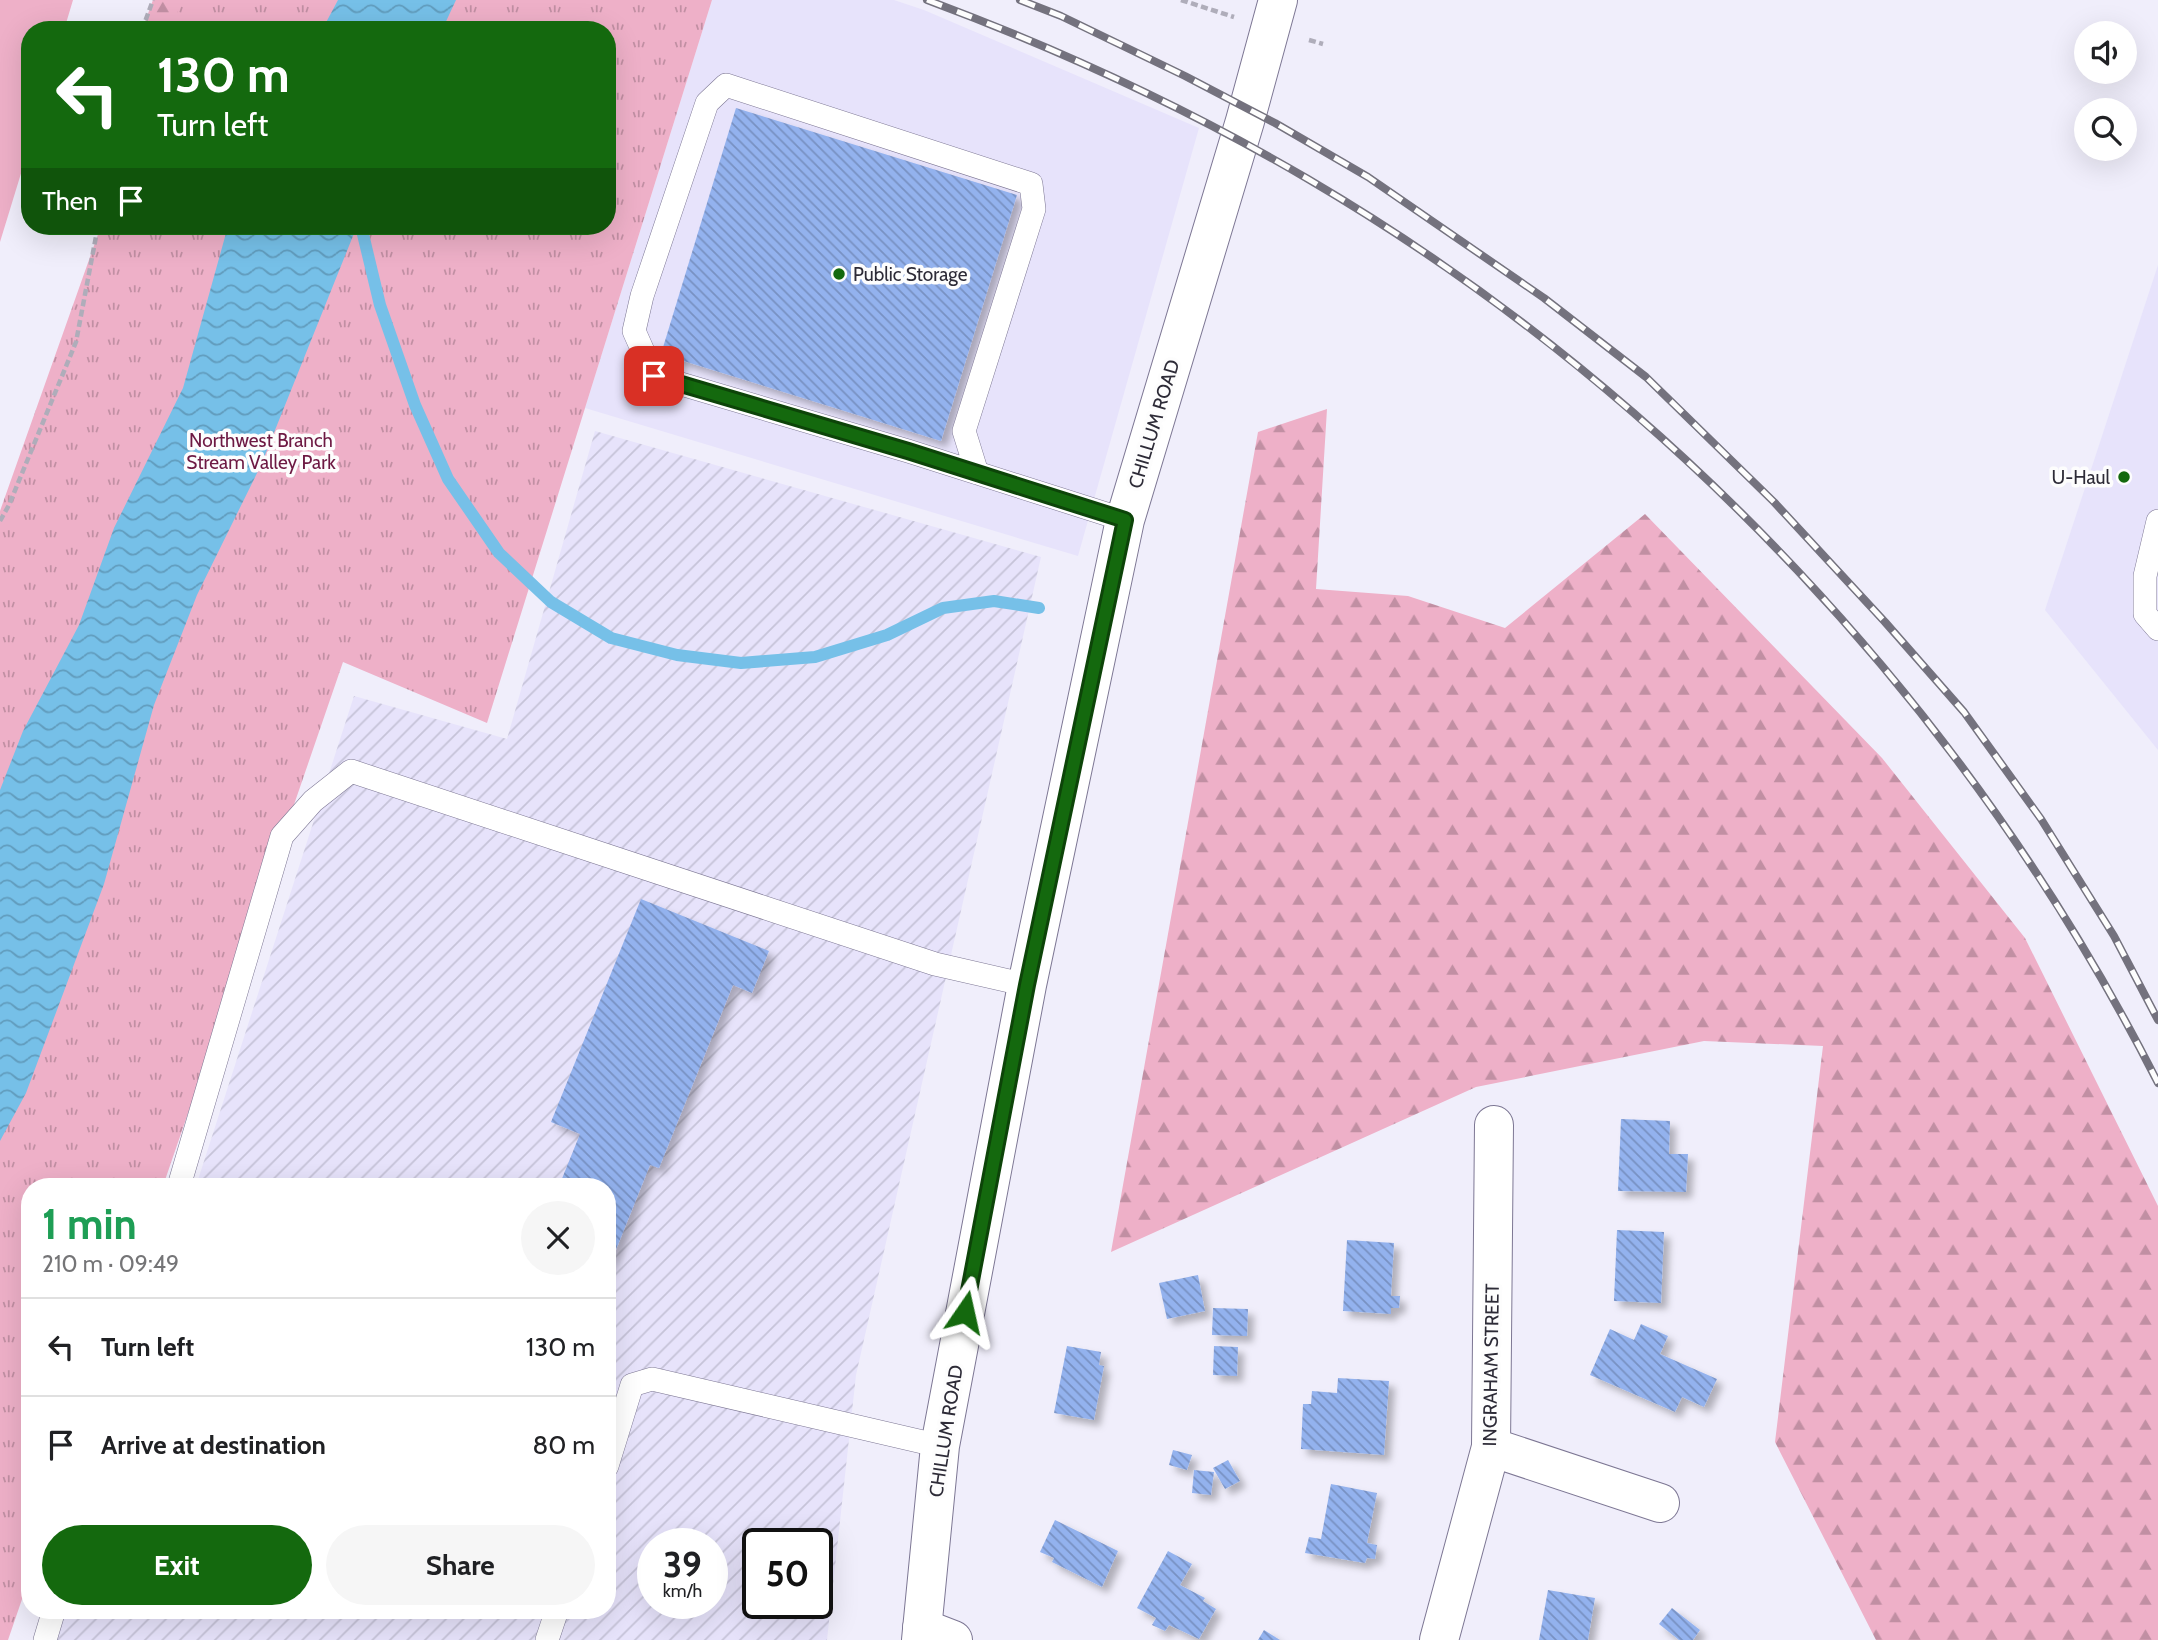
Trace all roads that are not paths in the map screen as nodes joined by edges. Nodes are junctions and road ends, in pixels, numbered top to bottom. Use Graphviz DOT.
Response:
graph roads {
  1 [pos="1274,14"];
  2 [pos="977,473"];
  3 [pos="1125,520"];
  4 [pos="2158,521"];
  5 [pos="2158,629"];
  6 [pos="1027,985"];
  7 [pos="1494,1125"];
  8 [pos="181,1178"];
  9 [pos="616,1437"];
  10 [pos="940,1446"];
  11 [pos="1491,1447"];
  12 [pos="1660,1503"];
  13 [pos="51,1619"];
  14 [pos="554,1619"];
  15 [pos="932,1636"];
  16 [pos="45,1640"];
  17 [pos="547,1640"];
  18 [pos="1440,1640"];
  1 -- 3 [label="main road, CHILLUM ROAD"];
  2 -- 2 [label="lane"];
  2 -- 3 [label="lane"];
  3 -- 6 [label="main road, CHILLUM ROAD"];
  4 -- 5 [label="lane"];
  6 -- 8 [label="lane"];
  6 -- 10 [label="main road, CHILLUM ROAD"];
  7 -- 11 [label="main road, INGRAHAM STREET"];
  9 -- 10 [label="lane"];
  10 -- 15 [label="main road, CHILLUM ROAD"];
  11 -- 12 [label="main road"];
  11 -- 18 [label="main road, INGRAHAM STREET"];
  13 -- 16 [label="lane"];
  14 -- 17 [label="lane"];
}
